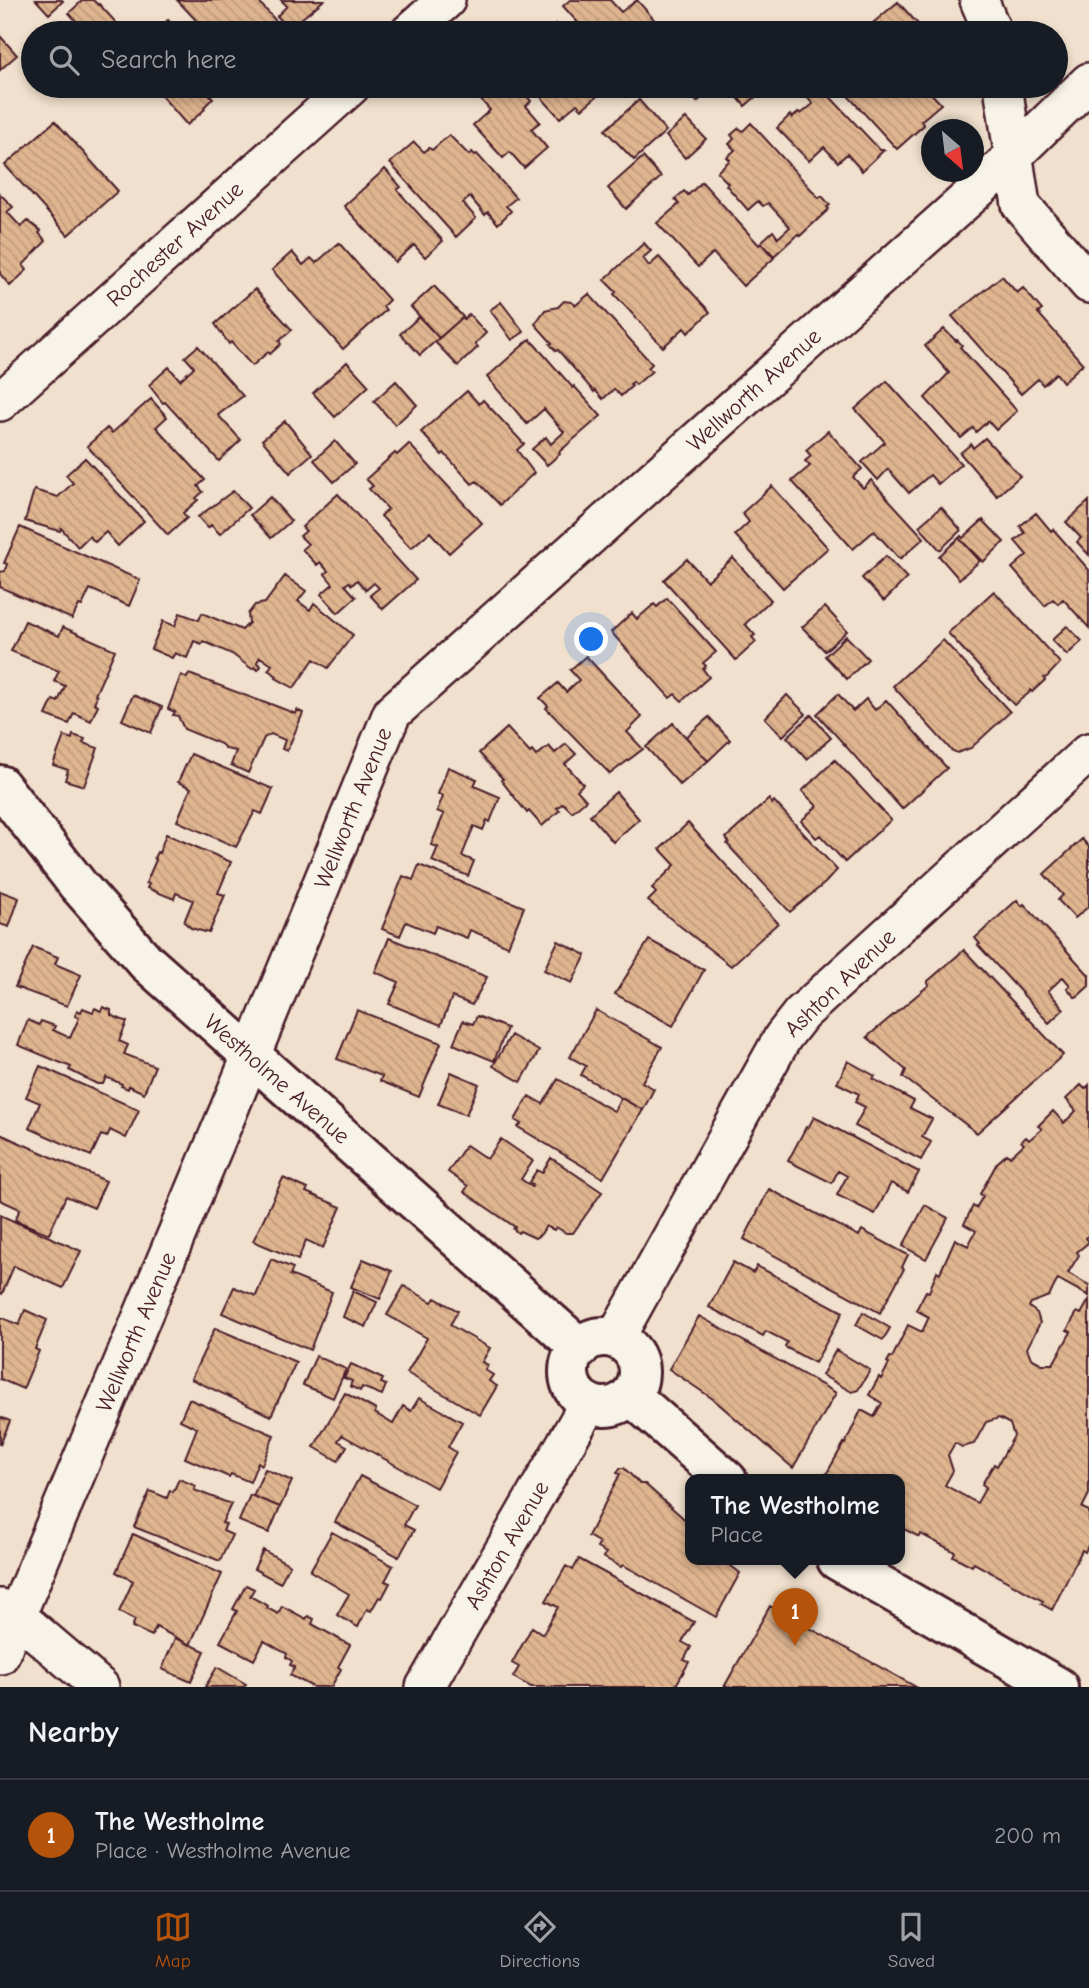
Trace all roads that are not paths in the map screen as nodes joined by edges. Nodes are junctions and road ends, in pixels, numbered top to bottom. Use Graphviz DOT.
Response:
graph roads {
  1 [pos="446,0"];
  2 [pos="979,0"];
  3 [pos="422,21"];
  4 [pos="988,21"];
  5 [pos="1089,82"];
  6 [pos="338,98"];
  7 [pos="1005,98"];
  8 [pos="1012,157"];
  9 [pos="1089,284"];
  10 [pos="0,402"];
  11 [pos="1089,752"];
  12 [pos="0,785"];
  13 [pos="251,1056"];
  14 [pos="597,1343"];
  15 [pos="630,1395"];
  16 [pos="589,1403"];
  17 [pos="720,1474"];
  18 [pos="846,1565"];
  19 [pos="9,1613"];
  20 [pos="0,1655"];
  21 [pos="100,1687"];
  22 [pos="425,1687"];
  23 [pos="1058,1687"];
  1 -- 3 [label="street"];
  2 -- 4 [label="street"];
  5 -- 8 [label="street, Wellworth Avenue"];
  6 -- 10 [label="street, Rochester Avenue"];
  7 -- 8 [label="street"];
  8 -- 9 [label="street"];
  8 -- 13 [label="street, Wellworth Avenue"];
  11 -- 14 [label="street, Ashton Avenue"];
  12 -- 13 [label="street, Westholme Avenue"];
  13 -- 14 [label="street, Westholme Avenue"];
  13 -- 19 [label="street, Wellworth Avenue"];
  14 -- 15 [label="street"];
  14 -- 16 [label="street"];
  15 -- 16 [label="street"];
  15 -- 17 [label="street"];
  16 -- 22 [label="street, Ashton Avenue"];
  18 -- 23 [label="street"];
  19 -- 20 [label="street, Wellworth Avenue"];
  19 -- 21 [label="street"];
}
